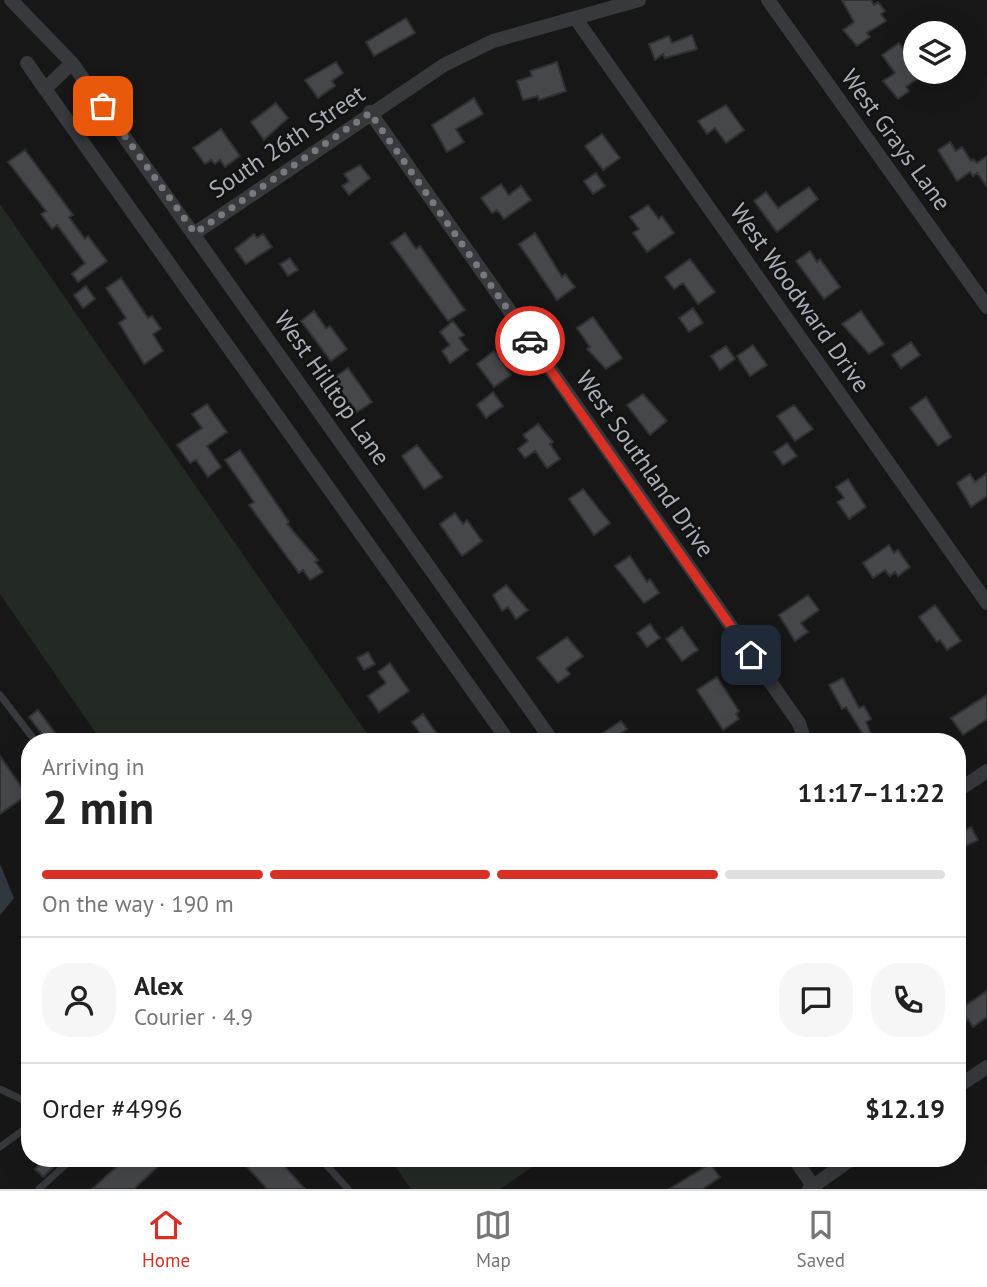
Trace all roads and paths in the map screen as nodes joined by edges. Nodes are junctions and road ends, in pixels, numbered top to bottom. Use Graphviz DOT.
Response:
graph roads {
  1 [pos="11,0"];
  2 [pos="639,0"];
  3 [pos="768,0"];
  4 [pos="576,19"];
  5 [pos="27,63"];
  6 [pos="72,63"];
  7 [pos="45,89"];
  8 [pos="370,113"];
  9 [pos="195,233"];
  10 [pos="987,307"];
  11 [pos="987,603"];
  12 [pos="0,695"];
  13 [pos="29,733"];
  14 [pos="503,733"];
  15 [pos="547,733"];
  16 [pos="802,733"];
  17 [pos="987,771"];
  18 [pos="966,785"];
  19 [pos="987,1067"];
  20 [pos="966,1081"];
  21 [pos="0,1089"];
  22 [pos="21,1099"];
  23 [pos="21,1132"];
  24 [pos="0,1147"];
  25 [pos="63,1167"];
  26 [pos="328,1167"];
  27 [pos="799,1167"];
  28 [pos="840,1167"];
  29 [pos="811,1187"];
  30 [pos="39,1189"];
  31 [pos="348,1189"];
  1 -- 6 [label="street, West Hilltop Lane"];
  2 -- 4 [label="street, South 26th Street"];
  3 -- 10 [label="street, West Grays Lane"];
  4 -- 8 [label="street, South 26th Street"];
  4 -- 11 [label="street, West Woodward Drive"];
  5 -- 7 [label="street"];
  6 -- 7 [label="street"];
  6 -- 9 [label="street, West Hilltop Lane"];
  7 -- 14 [label="street"];
  8 -- 9 [label="street, South 26th Street"];
  8 -- 16 [label="street, West Southland Drive"];
  9 -- 15 [label="street, West Hilltop Lane"];
  12 -- 13 [label="lane"];
  17 -- 18 [label="street"];
  19 -- 20 [label="street"];
  21 -- 22 [label="lane"];
  23 -- 24 [label="lane"];
  25 -- 30 [label="lane"];
  26 -- 31 [label="lane"];
  27 -- 29 [label="street"];
  28 -- 29 [label="street"];
}
